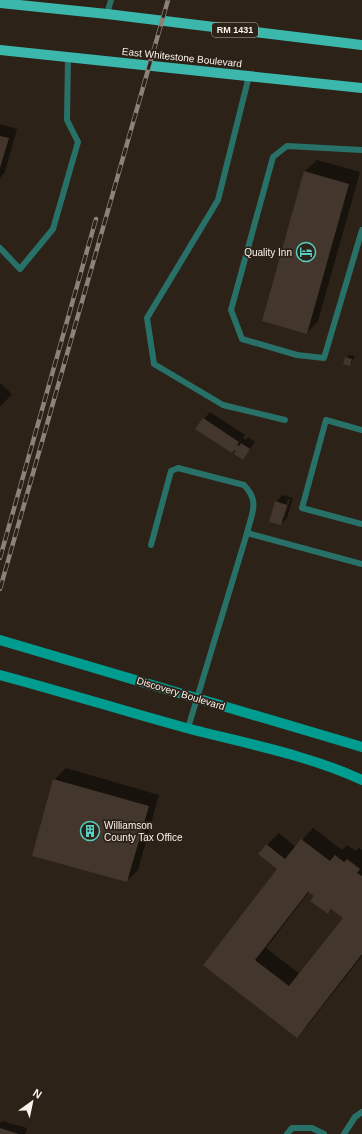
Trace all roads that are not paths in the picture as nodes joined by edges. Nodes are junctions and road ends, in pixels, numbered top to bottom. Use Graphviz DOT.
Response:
graph roads {
  1 [pos="111,0"];
  2 [pos="0,3"];
  3 [pos="107,14"];
  4 [pos="362,45"];
  5 [pos="0,50"];
  6 [pos="68,57"];
  7 [pos="249,76"];
  8 [pos="359,87"];
  9 [pos="362,150"];
  10 [pos="362,230"];
  11 [pos="0,248"];
  12 [pos="285,420"];
  13 [pos="362,430"];
  14 [pos="362,524"];
  15 [pos="247,533"];
  16 [pos="151,545"];
  17 [pos="362,564"];
  18 [pos="0,640"];
  19 [pos="0,674"];
  20 [pos="197,698"];
  21 [pos="188,728"];
  22 [pos="362,747"];
  23 [pos="362,780"];
  24 [pos="362,1112"];
  25 [pos="287,1134"];
  26 [pos="324,1134"];
  27 [pos="344,1134"];
  1 -- 3 [label="lane"];
  2 -- 3 [label="main road, RM 1431"];
  3 -- 4 [label="main road, RM 1431"];
  5 -- 6 [label="main road, East Whitestone Boulevard"];
  6 -- 7 [label="main road, East Whitestone Boulevard"];
  6 -- 11 [label="lane"];
  7 -- 8 [label="main road, East Whitestone Boulevard"];
  7 -- 12 [label="lane"];
  9 -- 10 [label="lane"];
  13 -- 14 [label="lane"];
  15 -- 16 [label="lane"];
  15 -- 17 [label="lane"];
  15 -- 20 [label="lane"];
  18 -- 20 [label="street, Discovery Boulevard"];
  19 -- 21 [label="street"];
  20 -- 21 [label="lane"];
  20 -- 22 [label="street, Discovery Boulevard"];
  21 -- 23 [label="street"];
  24 -- 27 [label="lane"];
  25 -- 26 [label="lane"];
}
